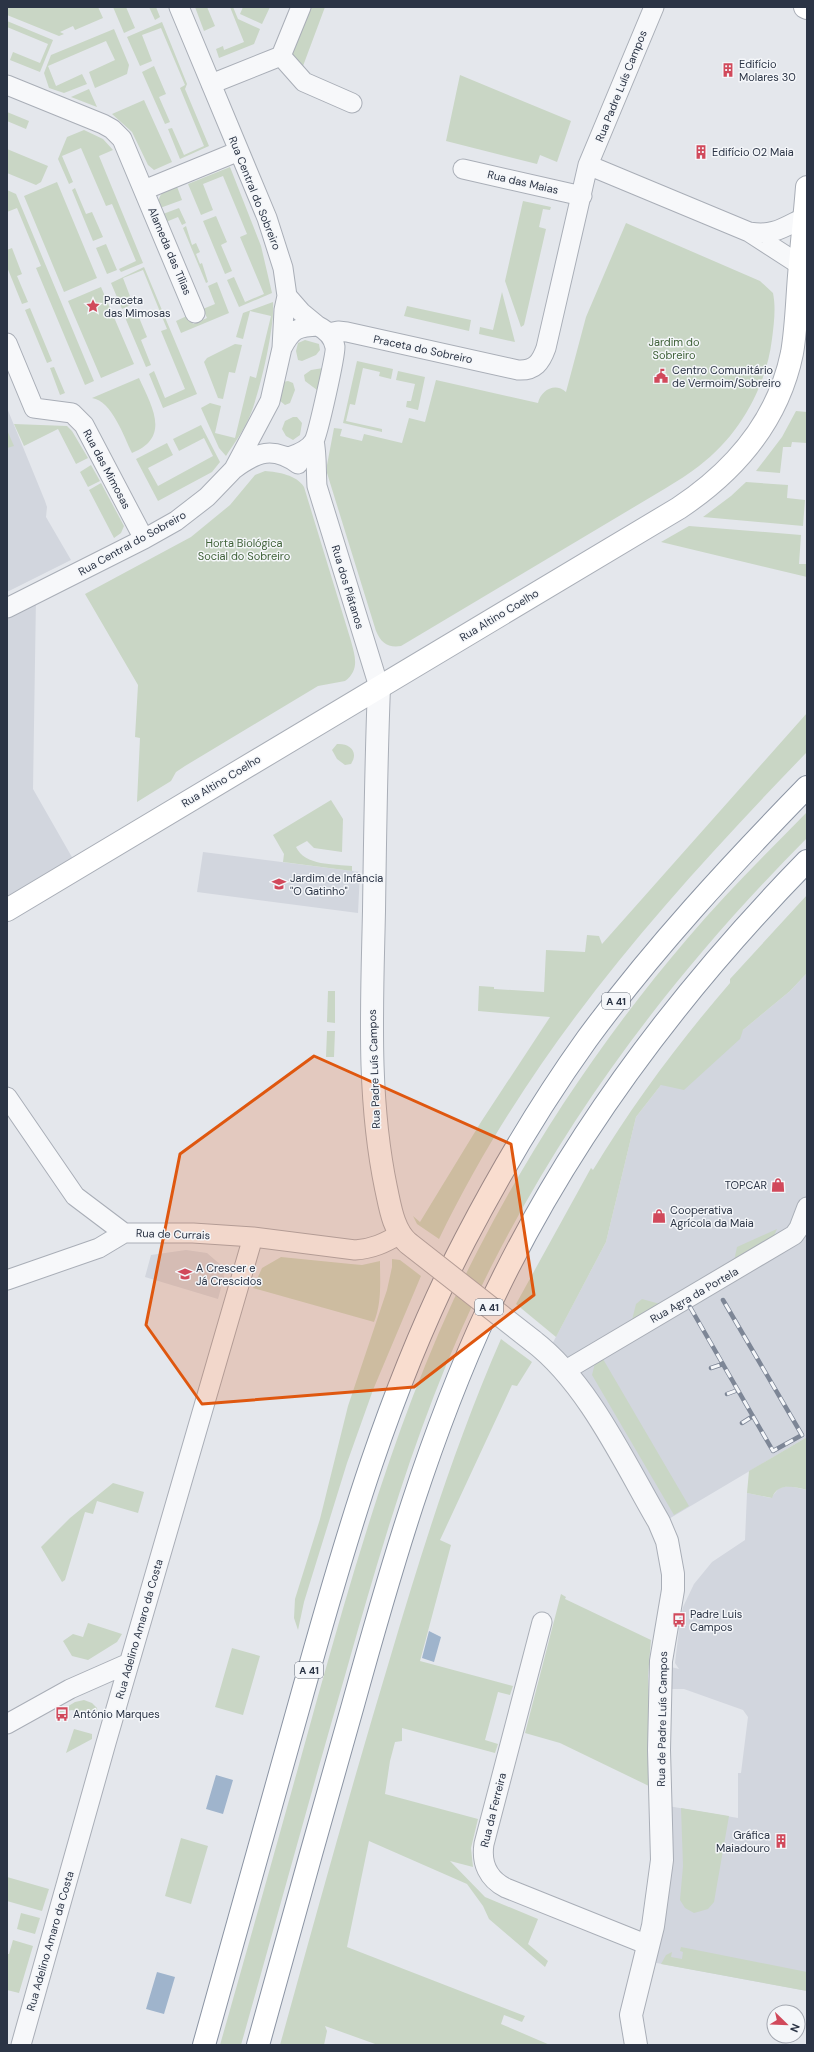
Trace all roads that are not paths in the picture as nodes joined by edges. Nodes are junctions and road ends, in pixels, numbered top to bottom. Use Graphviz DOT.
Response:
graph roads {
  1 [pos="179,7"];
  2 [pos="301,7"];
  3 [pos="654,7"];
  4 [pos="281,56"];
  5 [pos="211,84"];
  6 [pos="7,85"];
  7 [pos="352,103"];
  8 [pos="239,152"];
  9 [pos="588,165"];
  10 [pos="463,168"];
  11 [pos="807,187"];
  12 [pos="144,190"];
  13 [pos="582,196"];
  14 [pos="804,217"];
  15 [pos="749,232"];
  16 [pos="804,244"];
  17 [pos="800,265"];
  18 [pos="287,296"];
  19 [pos="195,313"];
  20 [pos="323,330"];
  21 [pos="7,343"];
  22 [pos="282,348"];
  23 [pos="518,370"];
  24 [pos="270,401"];
  25 [pos="314,441"];
  26 [pos="283,455"];
  27 [pos="234,469"];
  28 [pos="317,486"];
  29 [pos="144,539"];
  30 [pos="7,608"];
  31 [pos="379,687"];
  32 [pos="807,787"];
  33 [pos="807,861"];
  34 [pos="7,910"];
  35 [pos="7,1097"];
  36 [pos="807,1206"];
  37 [pos="124,1232"];
  38 [pos="253,1237"];
  39 [pos="404,1239"];
  40 [pos="7,1280"];
  41 [pos="566,1370"];
  42 [pos="542,1622"];
  43 [pos="130,1663"];
  44 [pos="7,1724"];
  45 [pos="648,1945"];
  46 [pos="21,2045"];
  47 [pos="204,2045"];
  48 [pos="258,2045"];
  49 [pos="636,2045"];
  1 -- 5 [label="street, Rua Central do Sobreiro"];
  2 -- 4 [label="street"];
  3 -- 9 [label="street, Rua Padre Luís Campos"];
  4 -- 5 [label="street"];
  4 -- 7 [label="street"];
  5 -- 8 [label="street, Rua Central do Sobreiro"];
  6 -- 12 [label="street, Alameda das Tílias"];
  8 -- 12 [label="street"];
  8 -- 18 [label="street, Rua Central do Sobreiro"];
  9 -- 13 [label="street, Rua Padre Luís Campos"];
  9 -- 15 [label="street"];
  10 -- 13 [label="street, Rua das Maias"];
  11 -- 14 [label="main road, Rua Altino Coelho"];
  12 -- 19 [label="street, Alameda das Tílias"];
  13 -- 23 [label="street, Rua Padre Luís Campos"];
  14 -- 15 [label="street"];
  14 -- 16 [label="main road, Rua Altino Coelho"];
  15 -- 17 [label="street"];
  16 -- 17 [label="main road, Rua Altino Coelho"];
  17 -- 31 [label="main road, Rua Altino Coelho"];
  18 -- 20 [label="street"];
  18 -- 22 [label="street, Rua Central do Sobreiro"];
  20 -- 22 [label="street, Praceta do Sobreiro"];
  20 -- 23 [label="street, Praceta do Sobreiro"];
  20 -- 25 [label="street"];
  21 -- 29 [label="street, Rua das Mimosas"];
  22 -- 24 [label="street, Rua Central do Sobreiro"];
  24 -- 26 [label="street, Rua dos Plátanos"];
  24 -- 27 [label="street, Rua Central do Sobreiro"];
  25 -- 26 [label="street"];
  25 -- 28 [label="street, Rua dos Plátanos"];
  26 -- 27 [label="street"];
  26 -- 28 [label="street, Rua dos Plátanos"];
  27 -- 29 [label="street, Rua Central do Sobreiro"];
  28 -- 31 [label="street, Rua dos Plátanos"];
  29 -- 30 [label="street, Rua Central do Sobreiro"];
  31 -- 34 [label="main road, Rua Altino Coelho"];
  31 -- 39 [label="street, Rua Padre Luís Campos"];
  32 -- 47 [label="main road, A 41"];
  33 -- 48 [label="main road, A 41"];
  35 -- 37 [label="street, Rua de Currais"];
  36 -- 41 [label="street, Rua Agra da Portela"];
  37 -- 38 [label="street, Rua de Currais"];
  37 -- 40 [label="street"];
  38 -- 39 [label="street, Rua de Currais"];
  38 -- 43 [label="street, Rua Adelino Amaro da Costa"];
  39 -- 41 [label="street, bridge"];
  41 -- 45 [label="street, Rua de Padre Luís Campos"];
  42 -- 45 [label="street, Rua da Ferreira"];
  43 -- 44 [label="street"];
  43 -- 46 [label="street, Rua Adelino Amaro da Costa"];
  45 -- 49 [label="street, Rua de Padre Luís Campos"];
}
